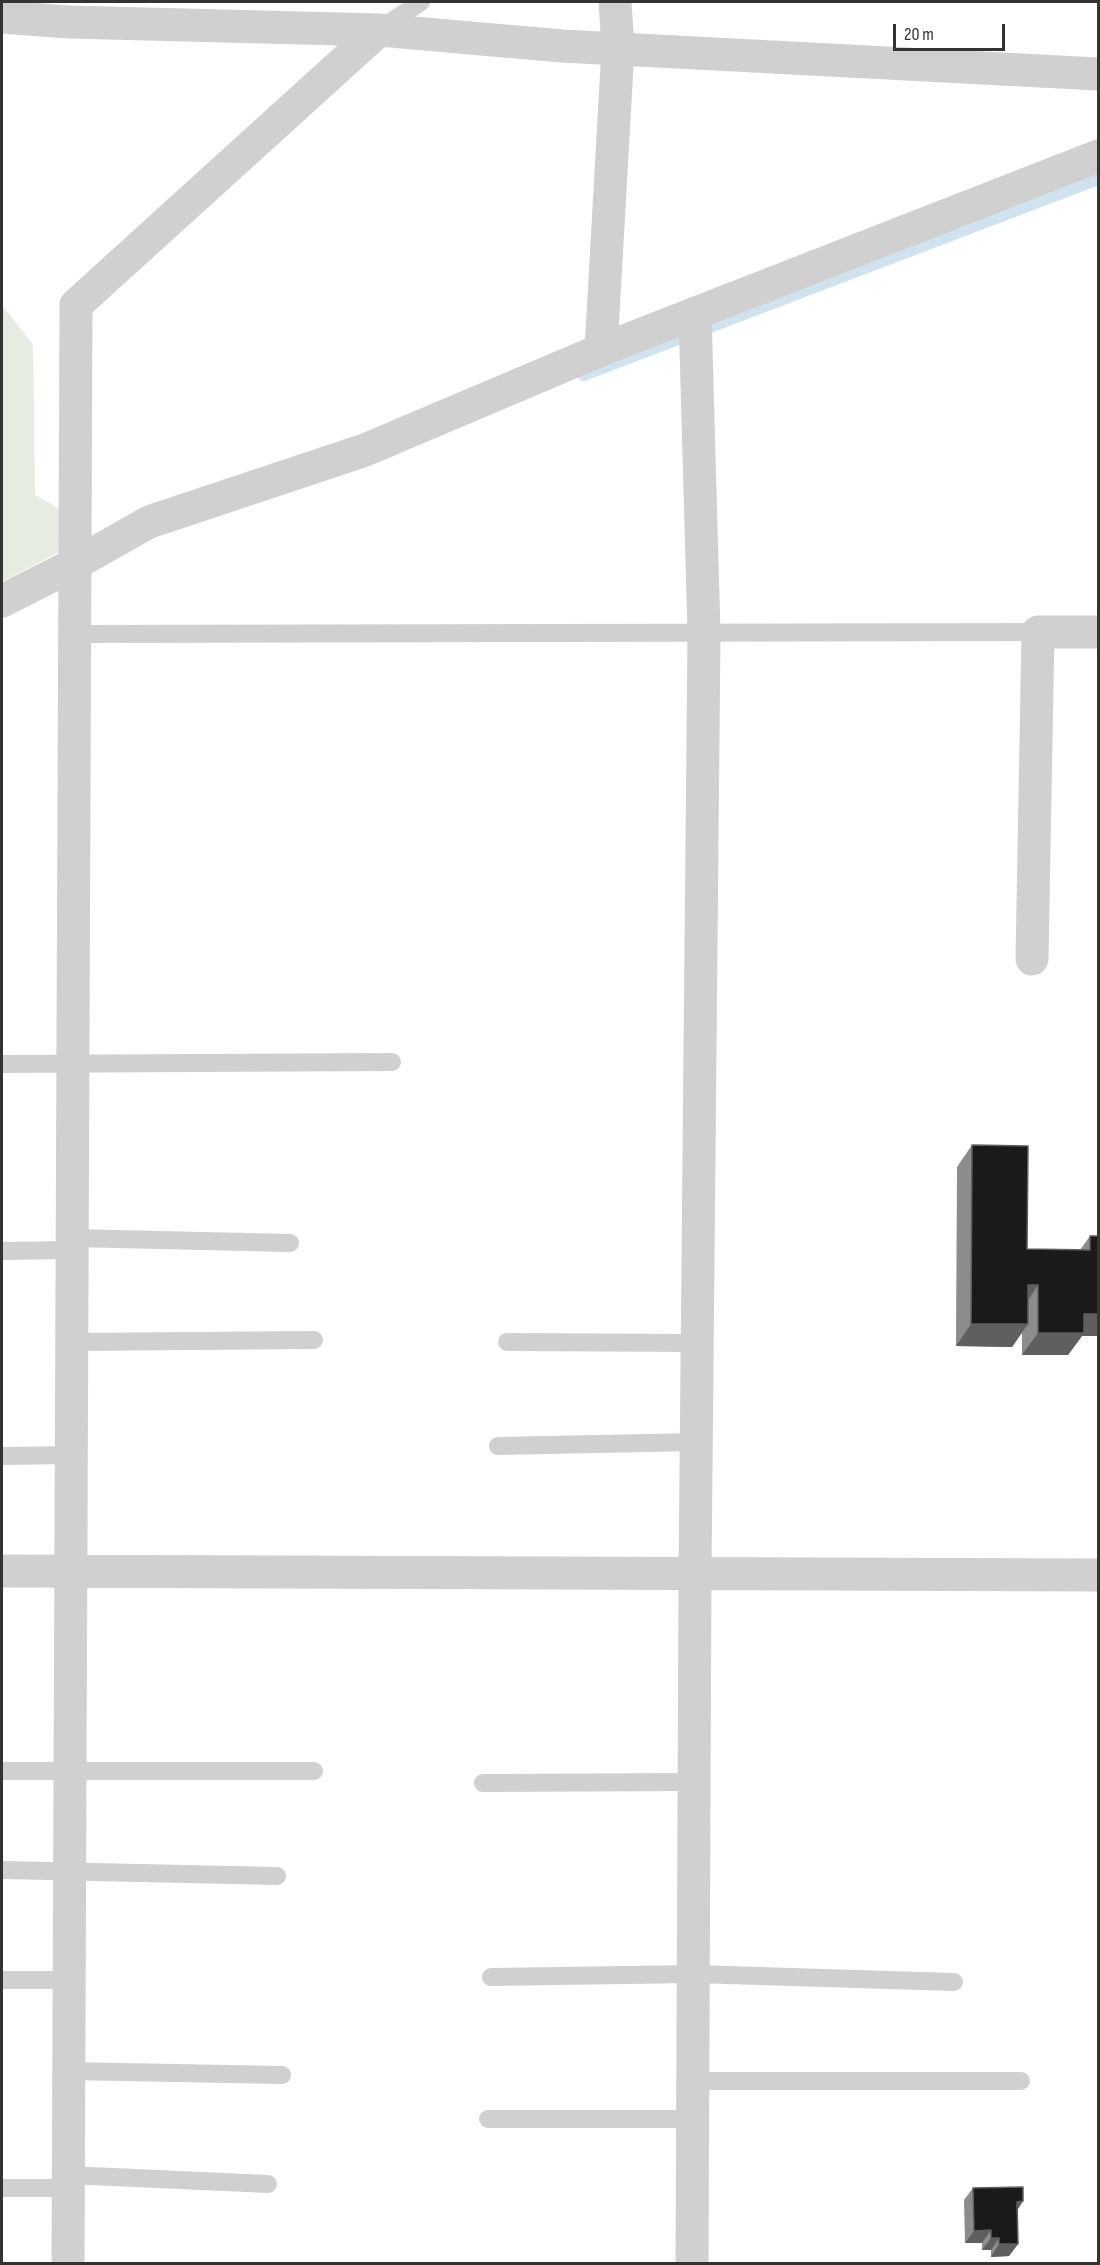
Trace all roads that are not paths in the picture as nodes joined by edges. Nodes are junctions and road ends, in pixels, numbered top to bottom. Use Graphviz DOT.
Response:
graph roads {
  1 [pos="421,2"];
  2 [pos="615,2"];
  3 [pos="67,12"];
  4 [pos="2,17"];
  5 [pos="379,30"];
  6 [pos="618,48"];
  7 [pos="1098,74"];
  8 [pos="1098,156"];
  9 [pos="696,313"];
  10 [pos="601,350"];
  11 [pos="75,564"];
  12 [pos="2,601"];
  13 [pos="704,632"];
  14 [pos="1038,632"];
  15 [pos="1098,632"];
  16 [pos="74,634"];
  17 [pos="1032,959"];
  18 [pos="392,1062"];
  19 [pos="2,1064"];
  20 [pos="72,1065"];
  21 [pos="290,1243"];
  22 [pos="72,1244"];
  23 [pos="2,1251"];
  24 [pos="314,1340"];
  25 [pos="72,1342"];
  26 [pos="507,1342"];
  27 [pos="697,1343"];
  28 [pos="697,1442"];
  29 [pos="498,1446"];
  30 [pos="71,1455"];
  31 [pos="2,1456"];
  32 [pos="2,1571"];
  33 [pos="70,1572"];
  34 [pos="695,1574"];
  35 [pos="1098,1575"];
  36 [pos="2,1771"];
  37 [pos="70,1771"];
  38 [pos="314,1771"];
  39 [pos="695,1782"];
  40 [pos="483,1783"];
  41 [pos="2,1870"];
  42 [pos="69,1871"];
  43 [pos="277,1876"];
  44 [pos="694,1974"];
  45 [pos="490,1977"];
  46 [pos="2,1980"];
  47 [pos="69,1980"];
  48 [pos="954,1982"];
  49 [pos="69,2071"];
  50 [pos="282,2075"];
  51 [pos="1021,2081"];
  52 [pos="693,2082"];
  53 [pos="488,2119"];
  54 [pos="693,2119"];
  55 [pos="68,2182"];
  56 [pos="268,2184"];
  57 [pos="2,2188"];
  58 [pos="68,2264"];
  59 [pos="692,2264"];
  1 -- 5 [label="lane"];
  2 -- 6 [label="street"];
  3 -- 4 [label="street"];
  3 -- 5 [label="street"];
  5 -- 6 [label="street"];
  5 -- 11 [label="street"];
  6 -- 7 [label="street"];
  6 -- 10 [label="street"];
  8 -- 9 [label="street"];
  9 -- 10 [label="street"];
  9 -- 13 [label="street"];
  10 -- 11 [label="street"];
  11 -- 12 [label="street"];
  11 -- 16 [label="street"];
  13 -- 14 [label="lane"];
  13 -- 16 [label="lane"];
  13 -- 27 [label="street"];
  14 -- 15 [label="street"];
  14 -- 17 [label="street"];
  16 -- 20 [label="street"];
  18 -- 20 [label="lane"];
  19 -- 20 [label="lane"];
  20 -- 22 [label="street"];
  21 -- 22 [label="lane"];
  22 -- 23 [label="lane"];
  22 -- 25 [label="street"];
  24 -- 25 [label="lane"];
  25 -- 30 [label="street"];
  26 -- 27 [label="lane"];
  27 -- 28 [label="street"];
  28 -- 29 [label="lane"];
  28 -- 34 [label="street"];
  30 -- 31 [label="lane"];
  30 -- 33 [label="street"];
  32 -- 33 [label="street"];
  33 -- 34 [label="street"];
  33 -- 37 [label="street"];
  34 -- 35 [label="street"];
  34 -- 39 [label="street"];
  36 -- 37 [label="lane"];
  37 -- 38 [label="lane"];
  37 -- 42 [label="street"];
  39 -- 40 [label="lane"];
  39 -- 44 [label="street"];
  41 -- 42 [label="lane"];
  42 -- 43 [label="lane"];
  42 -- 47 [label="street"];
  44 -- 45 [label="lane"];
  44 -- 48 [label="lane"];
  44 -- 52 [label="street"];
  46 -- 47 [label="lane"];
  47 -- 49 [label="street"];
  49 -- 50 [label="lane"];
  49 -- 55 [label="street"];
  51 -- 52 [label="lane"];
  52 -- 54 [label="street"];
  53 -- 54 [label="lane"];
  54 -- 59 [label="street"];
  55 -- 56 [label="lane"];
  55 -- 57 [label="lane"];
  55 -- 58 [label="street"];
}
